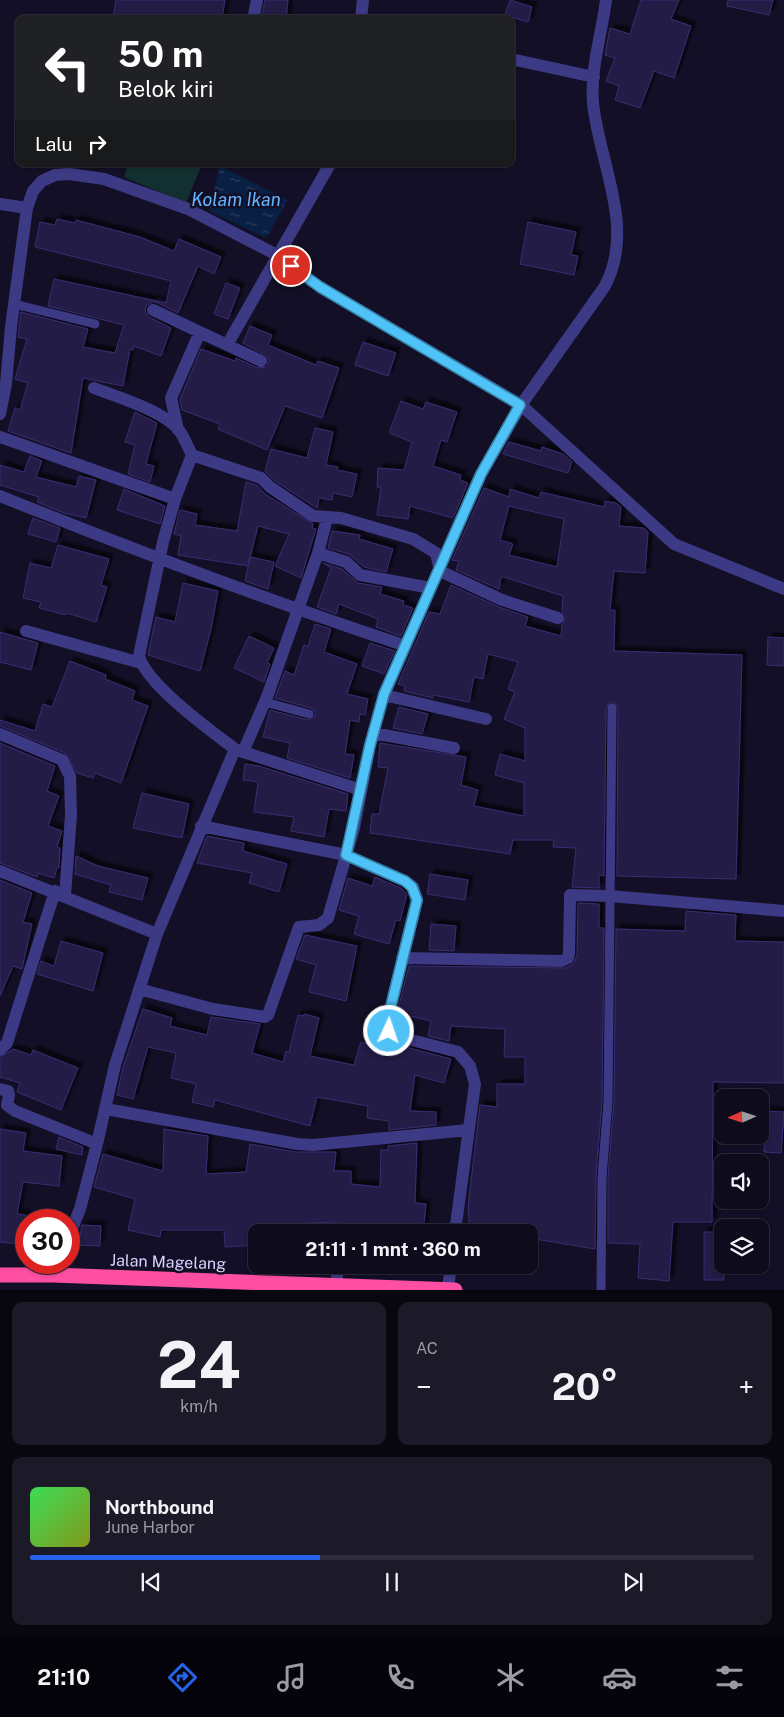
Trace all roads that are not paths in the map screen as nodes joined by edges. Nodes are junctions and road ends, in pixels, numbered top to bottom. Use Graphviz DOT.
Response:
graph roads {
  1 [pos="257,0"];
  2 [pos="363,0"];
  3 [pos="606,0"];
  4 [pos="254,15"];
  5 [pos="361,15"];
  6 [pos="515,60"];
  7 [pos="594,77"];
  8 [pos="328,167"];
  9 [pos="0,204"];
  10 [pos="27,208"];
  11 [pos="277,255"];
  12 [pos="14,304"];
  13 [pos="153,310"];
  14 [pos="95,324"];
  15 [pos="200,332"];
  16 [pos="227,345"];
  17 [pos="261,361"];
  18 [pos="94,388"];
  19 [pos="520,405"];
  20 [pos="0,414"];
  21 [pos="178,430"];
  22 [pos="0,437"];
  23 [pos="192,455"];
  24 [pos="0,496"];
  25 [pos="175,499"];
  26 [pos="327,518"];
  27 [pos="318,553"];
  28 [pos="159,560"];
  29 [pos="440,571"];
  30 [pos="431,588"];
  31 [pos="784,589"];
  32 [pos="298,610"];
  33 [pos="558,618"];
  34 [pos="26,631"];
  35 [pos="406,646"];
  36 [pos="141,663"];
  37 [pos="384,694"];
  38 [pos="265,702"];
  39 [pos="612,708"];
  40 [pos="309,714"];
  41 [pos="486,719"];
  42 [pos="373,733"];
  43 [pos="0,734"];
  44 [pos="454,748"];
  45 [pos="239,751"];
  46 [pos="361,790"];
  47 [pos="201,826"];
  48 [pos="346,855"];
  49 [pos="0,871"];
  50 [pos="60,893"];
  51 [pos="610,896"];
  52 [pos="784,911"];
  53 [pos="157,934"];
  54 [pos="402,958"];
  55 [pos="139,989"];
  56 [pos="0,1050"];
  57 [pos="0,1089"];
  58 [pos="106,1109"];
  59 [pos="468,1130"];
  60 [pos="97,1144"];
  61 [pos="80,1209"];
  62 [pos="456,1224"];
  63 [pos="80,1270"];
  64 [pos="15,1273"];
  65 [pos="337,1274"];
  66 [pos="450,1274"];
  67 [pos="0,1275"];
  68 [pos="337,1286"];
  69 [pos="448,1289"];
  70 [pos="455,1290"];
  71 [pos="601,1290"];
  1 -- 4 [label="street"];
  2 -- 5 [label="street"];
  3 -- 7 [label="street"];
  6 -- 7 [label="street"];
  7 -- 19 [label="street"];
  8 -- 11 [label="street"];
  9 -- 10 [label="street"];
  10 -- 11 [label="street"];
  10 -- 12 [label="street"];
  11 -- 16 [label="street"];
  11 -- 19 [label="street"];
  12 -- 14 [label="lane"];
  12 -- 20 [label="street"];
  13 -- 15 [label="street"];
  15 -- 16 [label="street"];
  15 -- 21 [label="street"];
  16 -- 17 [label="street"];
  18 -- 21 [label="street"];
  19 -- 29 [label="street"];
  19 -- 31 [label="street"];
  21 -- 23 [label="street"];
  22 -- 25 [label="street"];
  23 -- 25 [label="street"];
  23 -- 26 [label="street"];
  24 -- 28 [label="street"];
  25 -- 28 [label="street"];
  26 -- 27 [label="street"];
  26 -- 29 [label="street"];
  27 -- 30 [label="street"];
  27 -- 32 [label="street"];
  28 -- 32 [label="street"];
  28 -- 36 [label="street"];
  29 -- 30 [label="street"];
  29 -- 33 [label="street"];
  30 -- 35 [label="street"];
  32 -- 35 [label="street"];
  32 -- 38 [label="street"];
  34 -- 36 [label="street"];
  35 -- 37 [label="street"];
  36 -- 45 [label="street"];
  37 -- 41 [label="street"];
  37 -- 42 [label="street"];
  38 -- 40 [label="lane"];
  38 -- 45 [label="street"];
  39 -- 51 [label="lane"];
  42 -- 44 [label="street"];
  42 -- 46 [label="street"];
  43 -- 50 [label="street"];
  45 -- 46 [label="street"];
  45 -- 47 [label="street"];
  46 -- 48 [label="street"];
  47 -- 48 [label="street"];
  47 -- 53 [label="street"];
  48 -- 54 [label="street"];
  48 -- 55 [label="street"];
  49 -- 50 [label="street"];
  50 -- 53 [label="street"];
  50 -- 56 [label="street"];
  51 -- 52 [label="street"];
  51 -- 54 [label="street"];
  51 -- 71 [label="lane"];
  53 -- 55 [label="street"];
  54 -- 59 [label="street"];
  55 -- 58 [label="street"];
  57 -- 60 [label="street"];
  58 -- 59 [label="street"];
  58 -- 60 [label="street"];
  59 -- 62 [label="street"];
  60 -- 61 [label="street"];
  63 -- 68 [label="highway, Jalan Magelang"];
  64 -- 67 [label="highway, Jalan Magelang"];
  65 -- 68 [label="street"];
  66 -- 69 [label="street"];
  68 -- 69 [label="highway, Jalan Magelang"];
  69 -- 70 [label="highway, Jalan Magelang"];
}
